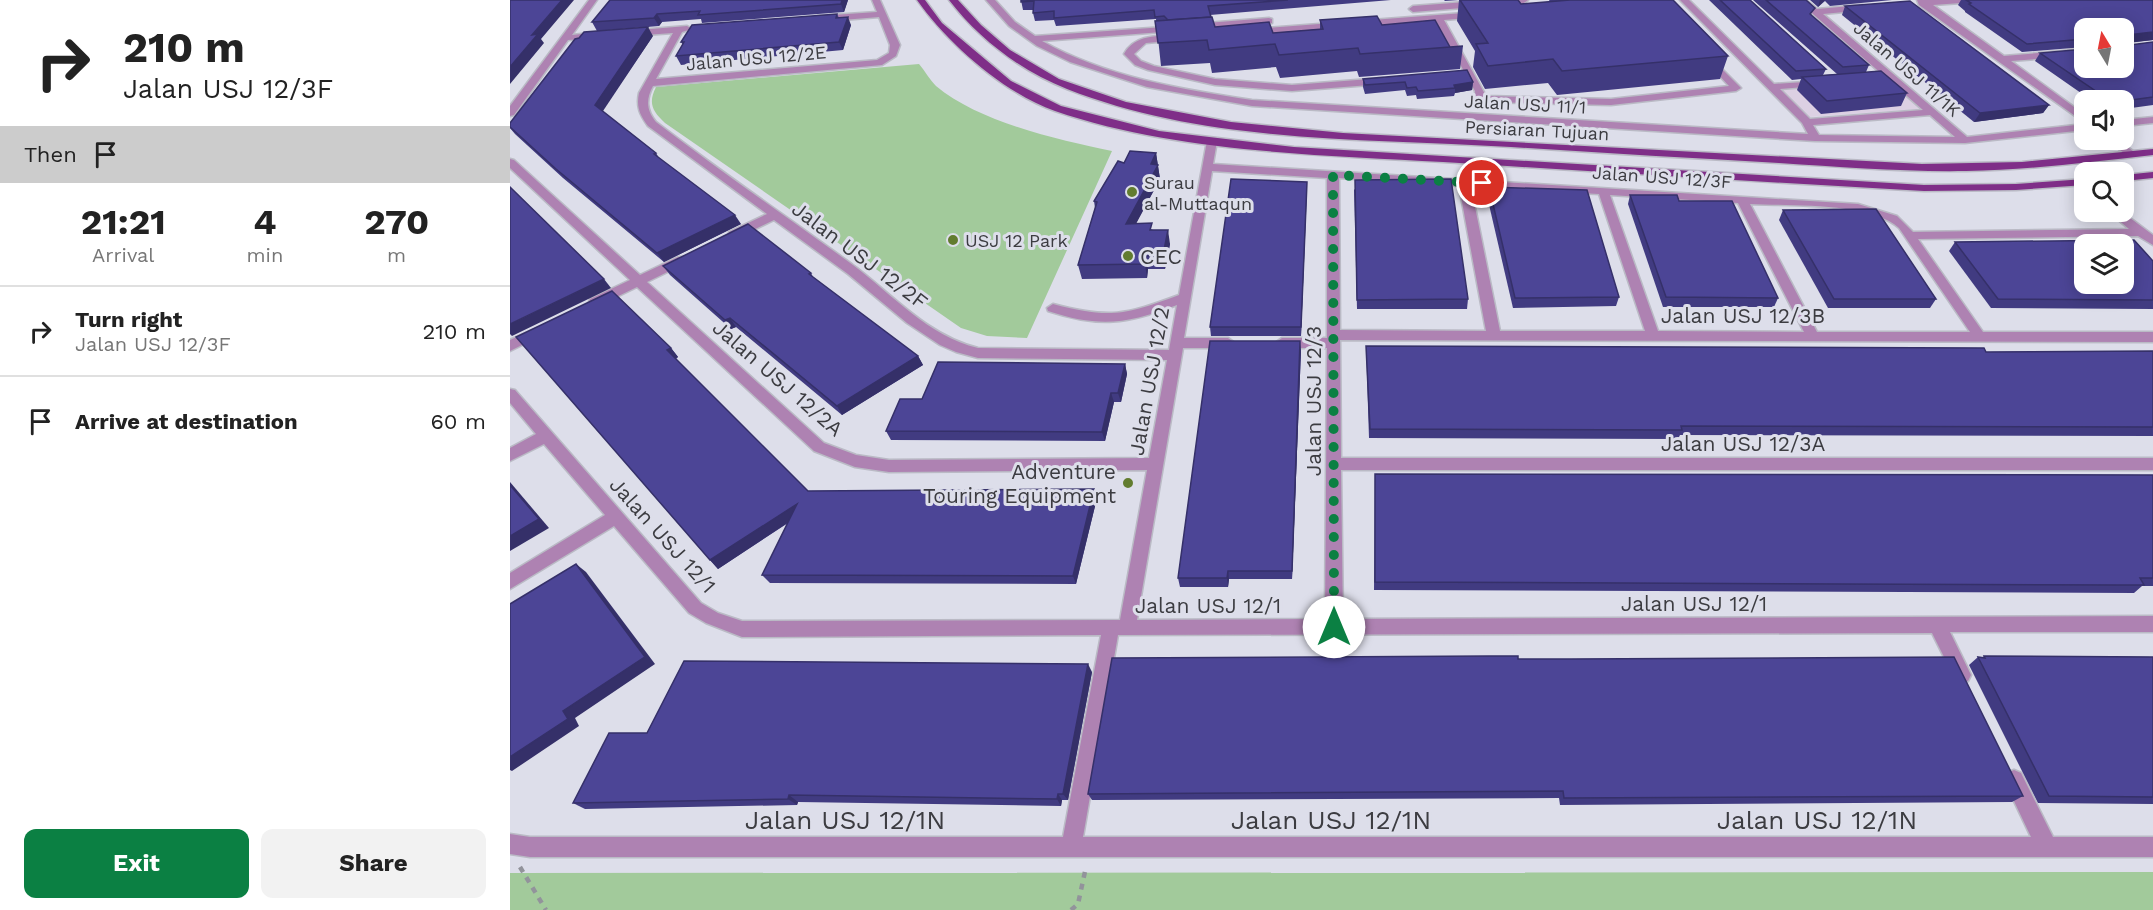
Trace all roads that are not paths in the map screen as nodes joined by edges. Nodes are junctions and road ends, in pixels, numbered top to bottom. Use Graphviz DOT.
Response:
graph roads {
  1 [pos="593,0"];
  2 [pos="876,0"];
  3 [pos="921,0"];
  4 [pos="953,0"];
  5 [pos="990,0"];
  6 [pos="1403,0"];
  7 [pos="1524,0"];
  8 [pos="1684,0"];
  9 [pos="1801,0"];
  10 [pos="1961,0"];
  11 [pos="1920,2"];
  12 [pos="1878,7"];
  13 [pos="1521,11"];
  14 [pos="1815,12"];
  15 [pos="882,14"];
  16 [pos="1326,16"];
  17 [pos="968,18"];
  18 [pos="1438,18"];
  19 [pos="810,20"];
  20 [pos="939,25"];
  21 [pos="703,28"];
  22 [pos="679,30"];
  23 [pos="620,34"];
  24 [pos="609,35"];
  25 [pos="564,38"];
  26 [pos="1033,39"];
  27 [pos="2074,53"];
  28 [pos="1704,54"];
  29 [pos="2002,59"];
  30 [pos="1469,73"];
  31 [pos="1458,74"];
  32 [pos="1890,76"];
  33 [pos="1879,78"];
  34 [pos="1388,80"];
  35 [pos="1825,82"];
  36 [pos="649,83"];
  37 [pos="1772,87"];
  38 [pos="1482,99"];
  39 [pos="1931,112"];
  40 [pos="2074,112"];
  41 [pos="510,114"];
  42 [pos="1479,118"];
  43 [pos="2153,120"];
  44 [pos="1807,122"];
  45 [pos="2134,122"];
  46 [pos="2074,128"];
  47 [pos="1815,138"];
  48 [pos="1965,140"];
  49 [pos="1212,141"];
  50 [pos="2126,150"];
  51 [pos="2153,152"];
  52 [pos="2132,154"];
  53 [pos="510,162"];
  54 [pos="1207,167"];
  55 [pos="1333,175"];
  56 [pos="2153,175"];
  57 [pos="2134,177"];
  58 [pos="1464,182"];
  59 [pos="2074,184"];
  60 [pos="1603,191"];
  61 [pos="1742,200"];
  62 [pos="775,215"];
  63 [pos="2128,222"];
  64 [pos="2141,232"];
  65 [pos="1910,236"];
  66 [pos="2153,242"];
  67 [pos="717,243"];
  68 [pos="697,253"];
  69 [pos="639,281"];
  70 [pos="1185,297"];
  71 [pos="588,305"];
  72 [pos="1053,308"];
  73 [pos="548,325"];
  74 [pos="1494,336"];
  75 [pos="1653,336"];
  76 [pos="1813,336"];
  77 [pos="1980,337"];
  78 [pos="2153,337"];
  79 [pos="1334,339"];
  80 [pos="1244,343"];
  81 [pos="1266,343"];
  82 [pos="510,346"];
  83 [pos="1176,349"];
  84 [pos="510,394"];
  85 [pos="546,436"];
  86 [pos="510,455"];
  87 [pos="1156,464"];
  88 [pos="1334,464"];
  89 [pos="2153,464"];
  90 [pos="616,517"];
  91 [pos="510,582"];
  92 [pos="2153,624"];
  93 [pos="1937,625"];
  94 [pos="1334,627"];
  95 [pos="1119,628"];
  96 [pos="1968,687"];
  97 [pos="2004,759"];
  98 [pos="1081,847"];
  99 [pos="2047,847"];
  100 [pos="2153,847"];
  101 [pos="513,852"];
  1 -- 25 [label="street"];
  2 -- 15 [label="street"];
  3 -- 20 [label="main road, Persiaran Tujuan"];
  4 -- 17 [label="main road, Persiaran Tujuan"];
  5 -- 26 [label="street, Jalan USJ 11/1"];
  6 -- 7 [label="street"];
  8 -- 37 [label="street"];
  9 -- 14 [label="street, Jalan USJ 11/1K"];
  10 -- 11 [label="street"];
  11 -- 29 [label="street"];
  12 -- 14 [label="street"];
  13 -- 18 [label="street"];
  14 -- 32 [label="street, Jalan USJ 11/1K"];
  15 -- 19 [label="street"];
  15 -- 36 [label="street, Jalan USJ 12/2E"];
  16 -- 26 [label="street"];
  17 -- 20 [label="main road"];
  17 -- 52 [label="main road, Persiaran Tujuan"];
  18 -- 30 [label="street"];
  18 -- 34 [label="street"];
  20 -- 49 [label="main road, Persiaran Tujuan"];
  21 -- 22 [label="street"];
  22 -- 23 [label="street"];
  22 -- 36 [label="street, Jalan USJ 12/2F"];
  24 -- 25 [label="street"];
  25 -- 41 [label="street"];
  26 -- 42 [label="street, Jalan USJ 11/1"];
  27 -- 29 [label="street"];
  28 -- 38 [label="street"];
  29 -- 40 [label="street"];
  30 -- 31 [label="street"];
  30 -- 38 [label="street"];
  32 -- 33 [label="street"];
  32 -- 39 [label="street, Jalan USJ 11/1K"];
  35 -- 37 [label="street"];
  36 -- 62 [label="street, Jalan USJ 12/2F"];
  37 -- 44 [label="street"];
  38 -- 42 [label="street"];
  39 -- 44 [label="street"];
  39 -- 48 [label="street, Jalan USJ 11/1K"];
  42 -- 47 [label="street, Jalan USJ 11/1"];
  43 -- 45 [label="street"];
  44 -- 47 [label="street"];
  46 -- 48 [label="street, Jalan USJ 11/1"];
  47 -- 48 [label="street, Jalan USJ 11/1"];
  49 -- 54 [label="street, Jalan USJ 12/2"];
  49 -- 59 [label="main road, Persiaran Tujuan"];
  50 -- 52 [label="street"];
  51 -- 52 [label="main road, Persiaran Tujuan"];
  53 -- 69 [label="street, Jalan USJ 12/2A"];
  54 -- 55 [label="street, Jalan USJ 12/3F"];
  54 -- 70 [label="street, Jalan USJ 12/2"];
  55 -- 58 [label="street, Jalan USJ 12/3F"];
  55 -- 79 [label="street, Jalan USJ 12/3"];
  56 -- 57 [label="main road"];
  58 -- 60 [label="street, Jalan USJ 12/3F"];
  58 -- 74 [label="street"];
  60 -- 61 [label="street, Jalan USJ 12/3F"];
  60 -- 75 [label="street"];
  61 -- 65 [label="street, Jalan USJ 12/3F"];
  61 -- 76 [label="street"];
  62 -- 67 [label="street"];
  62 -- 83 [label="street, Jalan USJ 12/2F"];
  63 -- 64 [label="street"];
  64 -- 65 [label="street"];
  64 -- 66 [label="street"];
  65 -- 77 [label="street, Jalan USJ 12/3F"];
  68 -- 69 [label="street"];
  69 -- 71 [label="street"];
  69 -- 87 [label="street, Jalan USJ 12/2A"];
  70 -- 72 [label="street"];
  70 -- 83 [label="street, Jalan USJ 12/2"];
  73 -- 82 [label="street"];
  74 -- 75 [label="street, Jalan USJ 12/3B"];
  74 -- 79 [label="street, Jalan USJ 12/3B"];
  75 -- 76 [label="street, Jalan USJ 12/3B"];
  76 -- 77 [label="street, Jalan USJ 12/3B"];
  77 -- 78 [label="street, Jalan USJ 12/3B"];
  79 -- 81 [label="street, Jalan USJ 12/3B"];
  79 -- 88 [label="street, Jalan USJ 12/3"];
  80 -- 83 [label="street, Jalan USJ 12/2F"];
  83 -- 87 [label="street, Jalan USJ 12/2"];
  84 -- 85 [label="street, Jalan USJ 12/1"];
  85 -- 86 [label="street"];
  85 -- 90 [label="street, Jalan USJ 12/1"];
  87 -- 95 [label="street, Jalan USJ 12/2"];
  88 -- 89 [label="street, Jalan USJ 12/3A"];
  88 -- 94 [label="street, Jalan USJ 12/3"];
  90 -- 91 [label="street"];
  90 -- 95 [label="street, Jalan USJ 12/1"];
  92 -- 93 [label="street, Jalan USJ 12/1"];
  93 -- 94 [label="street, Jalan USJ 12/1"];
  93 -- 96 [label="street"];
  94 -- 95 [label="street, Jalan USJ 12/1"];
  95 -- 98 [label="street, Jalan USJ 12/2"];
  97 -- 99 [label="street"];
  98 -- 99 [label="street, Jalan USJ 12/1N"];
  98 -- 101 [label="street, Jalan USJ 12/1N"];
  99 -- 100 [label="street, Jalan USJ 12/1N"];
}
